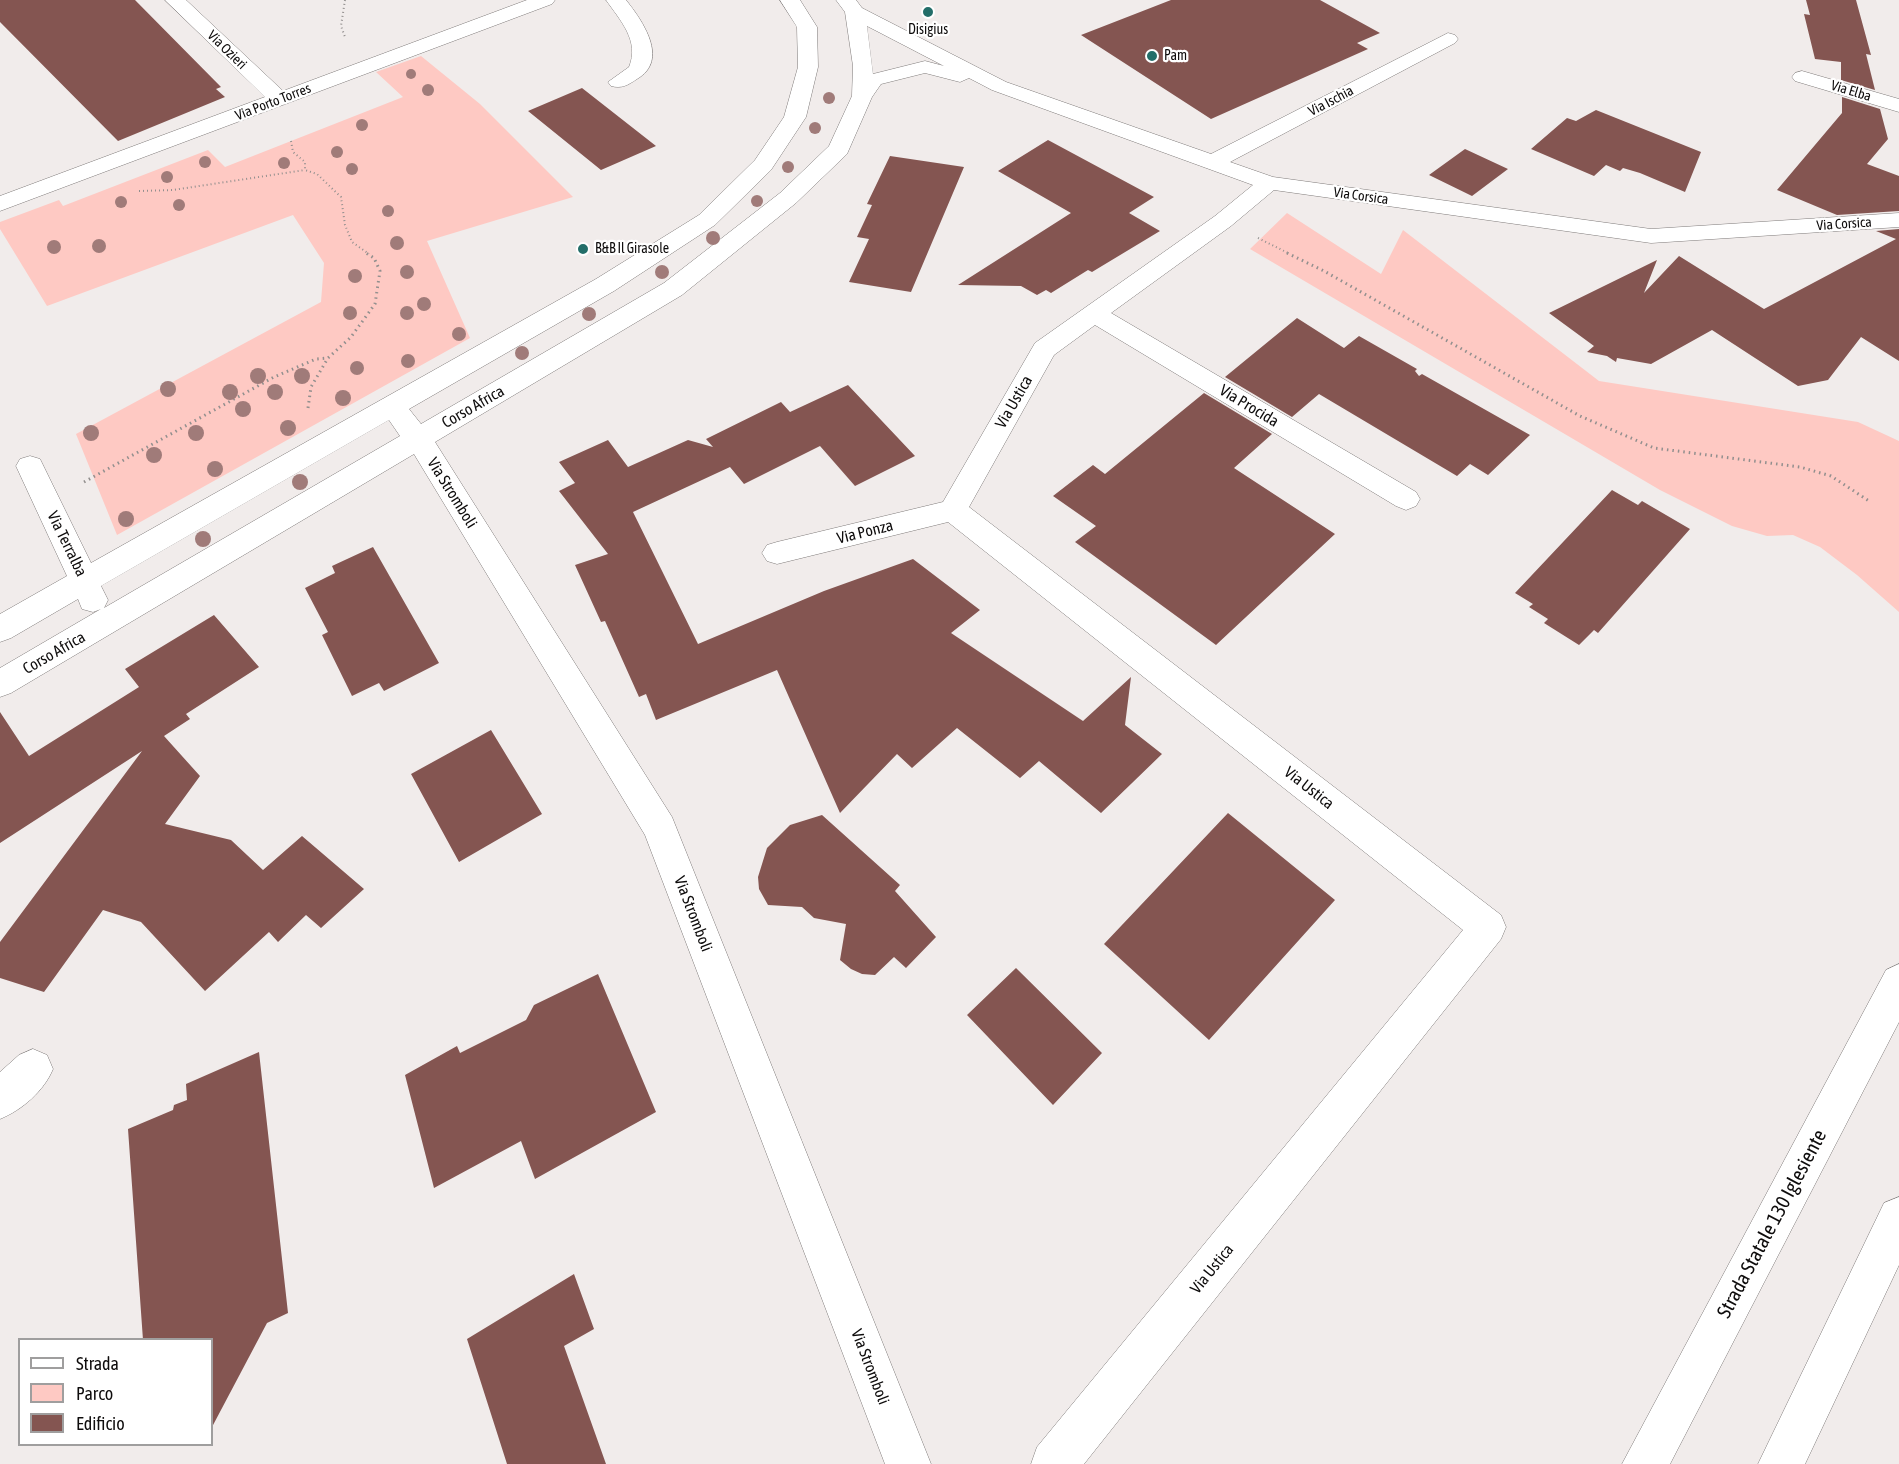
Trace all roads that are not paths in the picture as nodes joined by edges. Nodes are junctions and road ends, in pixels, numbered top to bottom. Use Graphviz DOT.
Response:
graph roads {
  1 [pos="176,0"];
  2 [pos="545,0"];
  3 [pos="616,0"];
  4 [pos="790,0"];
  5 [pos="850,6"];
  6 [pos="1448,39"];
  7 [pos="834,44"];
  8 [pos="926,67"];
  9 [pos="1802,76"];
  10 [pos="618,82"];
  11 [pos="999,86"];
  12 [pos="862,96"];
  13 [pos="279,99"];
  14 [pos="1899,106"];
  15 [pos="1214,162"];
  16 [pos="1269,183"];
  17 [pos="0,204"];
  18 [pos="1899,220"];
  19 [pos="1093,313"];
  20 [pos="393,407"];
  21 [pos="419,439"];
  22 [pos="30,465"];
  23 [pos="1406,499"];
  24 [pos="953,510"];
  25 [pos="777,553"];
  26 [pos="85,581"];
  27 [pos="104,623"];
  28 [pos="0,629"];
  29 [pos="0,684"];
  30 [pos="1899,983"];
  31 [pos="33,1069"];
  32 [pos="0,1099"];
  33 [pos="1899,1218"];
  34 [pos="908,1464"];
  35 [pos="1054,1464"];
  36 [pos="1645,1464"];
  37 [pos="1781,1464"];
  1 -- 13 [label="street, Via Ozieri"];
  2 -- 13 [label="street, Via Porto Torres"];
  3 -- 10 [label="street"];
  4 -- 7 [label="street, Corso Africa"];
  5 -- 7 [label="street, Corso Africa"];
  5 -- 11 [label="street, Via Corsica"];
  6 -- 15 [label="street, Via Ischia"];
  7 -- 8 [label="street"];
  7 -- 12 [label="street, Corso Africa"];
  7 -- 20 [label="street, Corso Africa"];
  8 -- 11 [label="street"];
  8 -- 12 [label="street"];
  9 -- 14 [label="street, Via Elba"];
  11 -- 15 [label="street, Via Corsica"];
  12 -- 21 [label="street, Corso Africa"];
  13 -- 17 [label="street, Via Porto Torres"];
  15 -- 16 [label="street, Via Corsica"];
  16 -- 18 [label="street, Via Corsica"];
  16 -- 19 [label="street, Via Ustica"];
  19 -- 23 [label="street, Via Procida"];
  19 -- 24 [label="street, Via Ustica"];
  20 -- 21 [label="street, Via Stromboli"];
  20 -- 26 [label="street, Corso Africa"];
  21 -- 27 [label="street, Corso Africa"];
  21 -- 34 [label="street, Via Stromboli"];
  22 -- 26 [label="street, Via Terralba"];
  24 -- 25 [label="street, Via Ponza"];
  24 -- 35 [label="street, Via Ustica"];
  26 -- 27 [label="street, Via Terralba"];
  26 -- 28 [label="street, Corso Africa"];
  27 -- 29 [label="street, Corso Africa"];
  30 -- 36 [label="street, Strada Statale 130 Iglesiente"];
  31 -- 32 [label="street"];
  33 -- 37 [label="street"];
}
